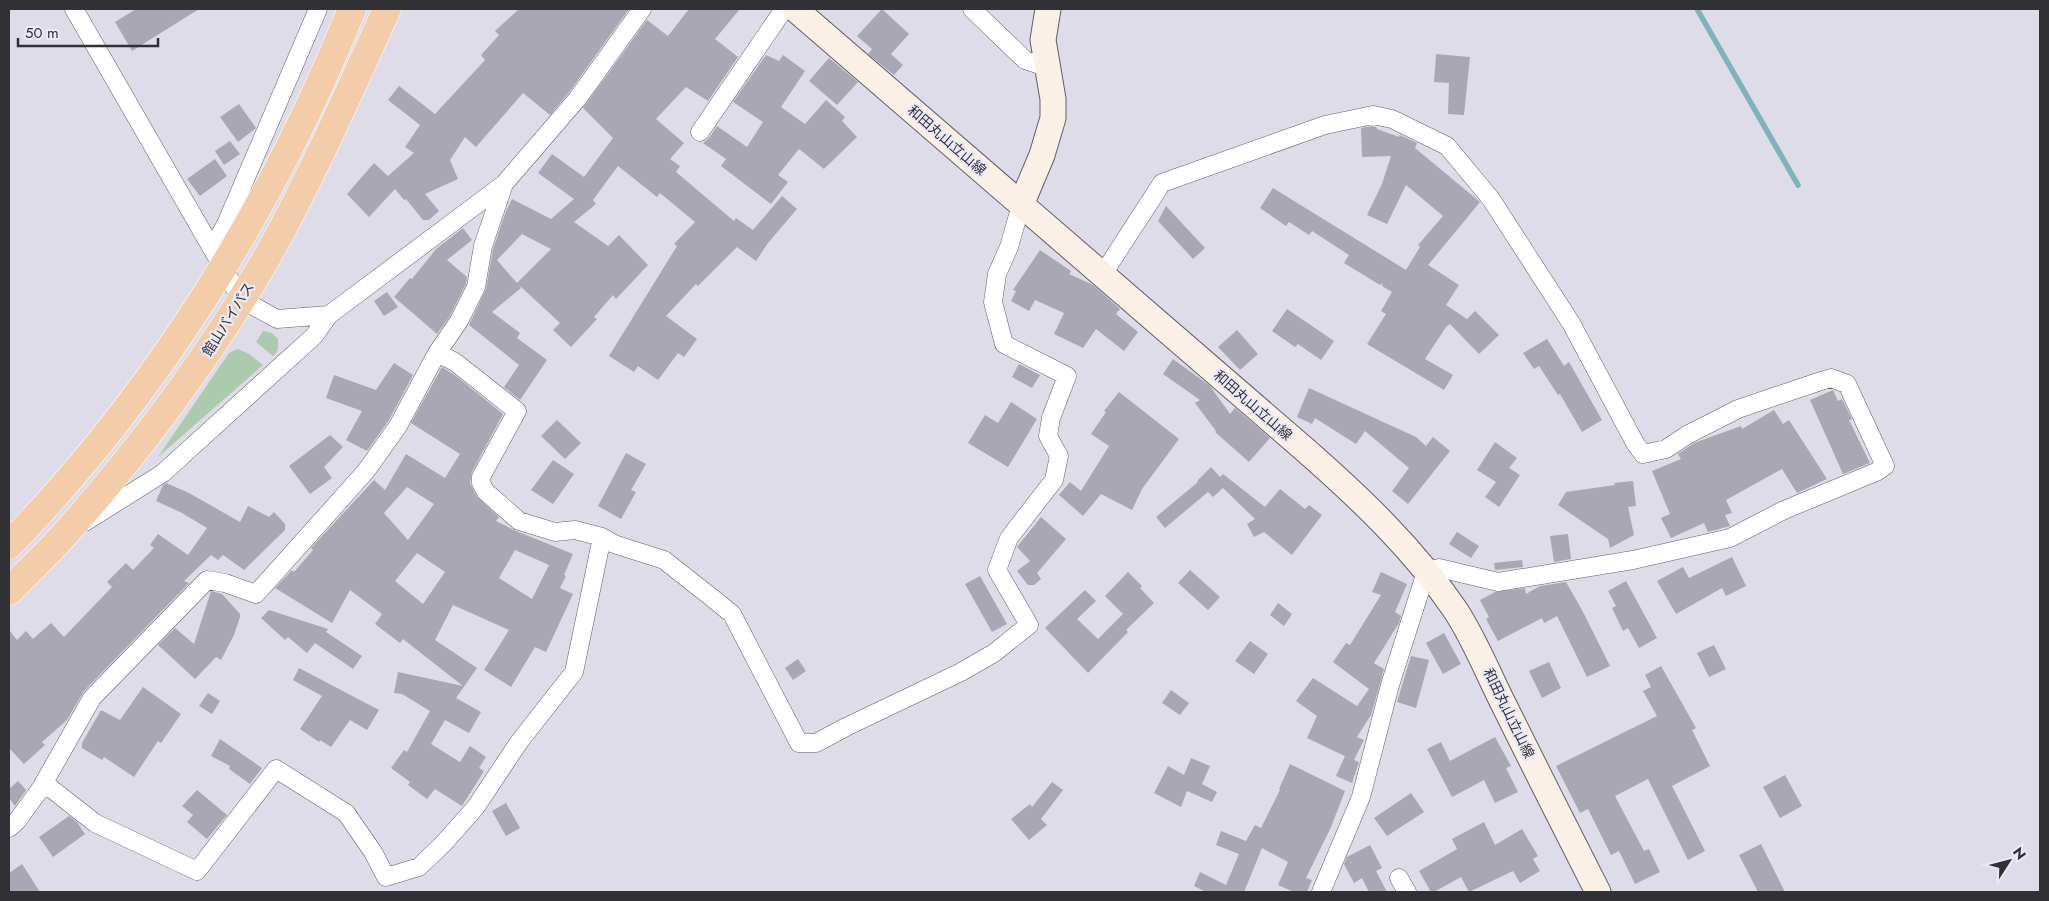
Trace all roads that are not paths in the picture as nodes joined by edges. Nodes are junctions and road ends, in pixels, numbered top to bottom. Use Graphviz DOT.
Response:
graph roads {
  1 [pos="74,9"];
  2 [pos="318,9"];
  3 [pos="352,9"];
  4 [pos="387,9"];
  5 [pos="642,9"];
  6 [pos="784,9"];
  7 [pos="795,9"];
  8 [pos="972,9"];
  9 [pos="1048,9"];
  10 [pos="1046,67"];
  11 [pos="700,132"];
  12 [pos="504,184"];
  13 [pos="1022,205"];
  14 [pos="218,257"];
  15 [pos="1103,274"];
  16 [pos="241,299"];
  17 [pos="329,315"];
  18 [pos="437,354"];
  19 [pos="63,536"];
  20 [pos="602,536"];
  21 [pos="9,545"];
  22 [pos="1426,572"];
  23 [pos="9,591"];
  24 [pos="44,783"];
  25 [pos="9,828"];
  26 [pos="1321,892"];
  27 [pos="1598,892"];
  1 -- 14 [label="street"];
  2 -- 14 [label="street"];
  3 -- 14 [label="highway"];
  4 -- 16 [label="highway, 館山バイパス"];
  5 -- 12 [label="street"];
  6 -- 11 [label="street"];
  7 -- 13 [label="main road, 和田丸山立山線"];
  8 -- 10 [label="street"];
  9 -- 10 [label="main road"];
  10 -- 13 [label="main road"];
  12 -- 17 [label="street"];
  12 -- 18 [label="street"];
  13 -- 15 [label="main road, 和田丸山立山線"];
  13 -- 20 [label="street"];
  14 -- 16 [label="street"];
  14 -- 21 [label="highway"];
  15 -- 22 [label="main road, 和田丸山立山線"];
  15 -- 22 [label="street"];
  16 -- 17 [label="street"];
  16 -- 19 [label="highway, 館山バイパス"];
  17 -- 19 [label="street"];
  18 -- 20 [label="street"];
  18 -- 24 [label="street"];
  19 -- 23 [label="highway, 館山バイパス"];
  20 -- 24 [label="street"];
  22 -- 26 [label="street"];
  22 -- 27 [label="main road, 和田丸山立山線"];
  24 -- 25 [label="street"];
}
